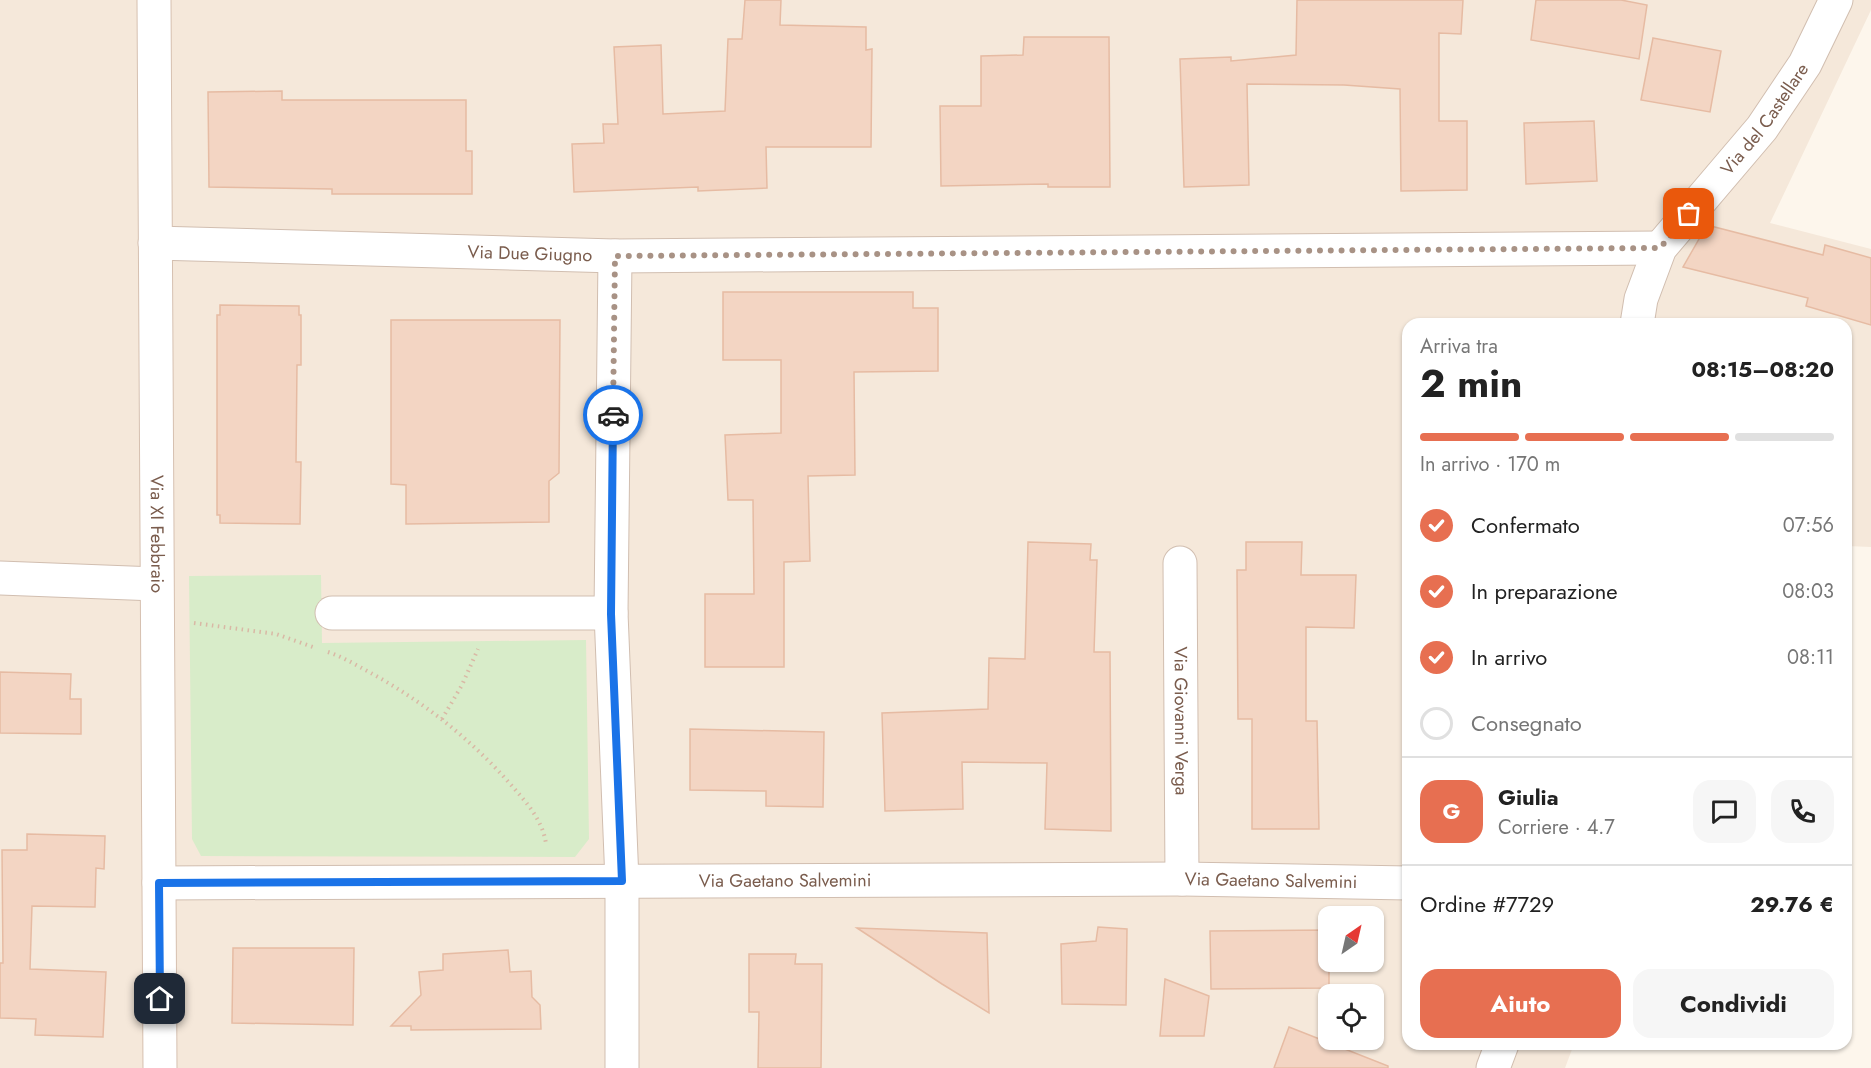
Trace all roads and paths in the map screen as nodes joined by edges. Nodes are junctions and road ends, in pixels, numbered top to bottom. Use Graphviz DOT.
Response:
graph roads {
  1 [pos="154,0"];
  2 [pos="1836,0"];
  3 [pos="155,243"];
  4 [pos="1660,248"];
  5 [pos="615,256"];
  6 [pos="1638,318"];
  7 [pos="1180,563"];
  8 [pos="0,578"];
  9 [pos="156,584"];
  10 [pos="332,613"];
  11 [pos="487,613"];
  12 [pos="611,614"];
  13 [pos="158,619"];
  14 [pos="442,719"];
  15 [pos="1182,879"];
  16 [pos="549,881"];
  17 [pos="622,881"];
  18 [pos="159,883"];
  19 [pos="1402,883"];
  20 [pos="1500,1050"];
  21 [pos="160,1068"];
  22 [pos="622,1068"];
  23 [pos="1493,1068"];
  1 -- 3 [label="street, Via XI Febbraio"];
  2 -- 4 [label="street, Via del Castellare"];
  3 -- 5 [label="street, Via Due Giugno"];
  3 -- 9 [label="street, Via XI Febbraio"];
  4 -- 5 [label="street, Via Due Giugno"];
  4 -- 6 [label="street, Via del Castellare"];
  5 -- 12 [label="street"];
  7 -- 15 [label="street, Via Giovanni Verga"];
  8 -- 9 [label="street"];
  9 -- 13 [label="street, Via XI Febbraio"];
  10 -- 11 [label="street"];
  11 -- 12 [label="street"];
  11 -- 14 [label="path"];
  12 -- 17 [label="street"];
  13 -- 14 [label="path"];
  13 -- 18 [label="street, Via XI Febbraio"];
  14 -- 16 [label="path"];
  15 -- 17 [label="street, Via Gaetano Salvemini"];
  15 -- 19 [label="street, Via Gaetano Salvemini"];
  16 -- 17 [label="street, Via Gaetano Salvemini"];
  16 -- 18 [label="street, Via Gaetano Salvemini"];
  17 -- 22 [label="street"];
  18 -- 21 [label="street, Via XI Febbraio"];
  20 -- 23 [label="street"];
}
